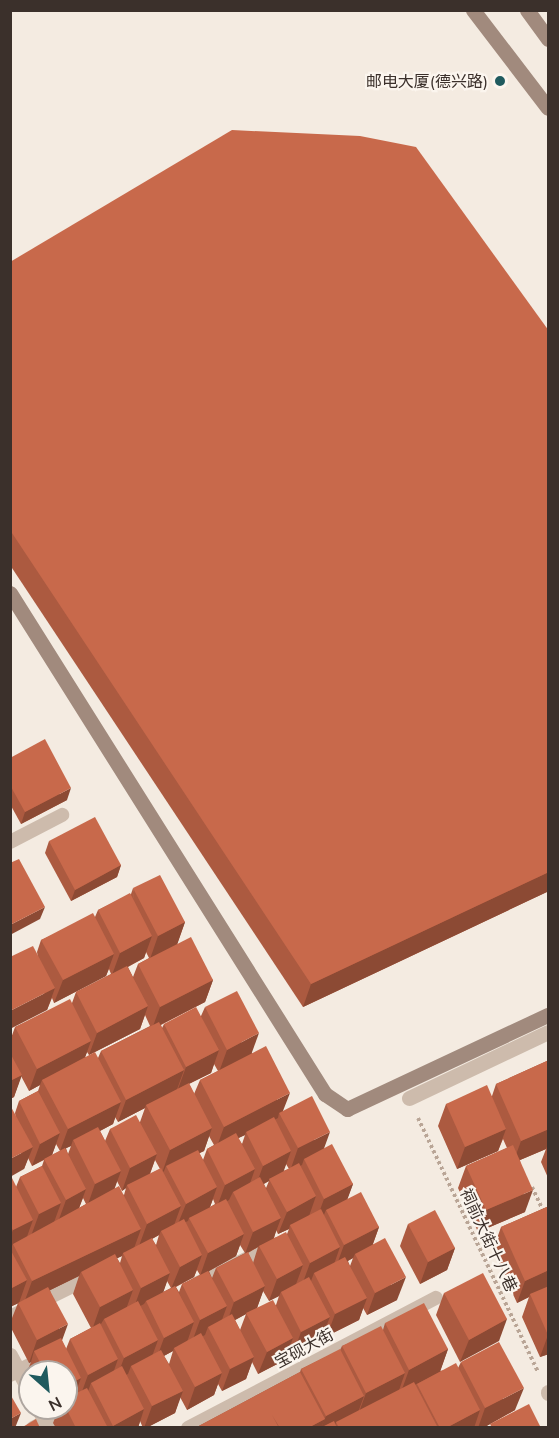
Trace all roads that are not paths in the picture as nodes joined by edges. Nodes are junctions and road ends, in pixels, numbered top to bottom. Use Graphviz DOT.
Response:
graph roads {
  1 [pos="473,10"];
  2 [pos="527,10"];
  3 [pos="549,39"];
  4 [pos="549,108"];
  5 [pos="10,593"];
  6 [pos="62,815"];
  7 [pos="10,842"];
  8 [pos="549,1015"];
  9 [pos="549,1032"];
  10 [pos="409,1098"];
  11 [pos="284,1240"];
  12 [pos="105,1270"];
  13 [pos="178,1293"];
  14 [pos="436,1298"];
  15 [pos="10,1317"];
  16 [pos="61,1350"];
  17 [pos="10,1355"];
  18 [pos="15,1373"];
  19 [pos="88,1400"];
  20 [pos="41,1421"];
  21 [pos="189,1428"];
  1 -- 4 [label="street"];
  2 -- 3 [label="street"];
  5 -- 8 [label="street"];
  6 -- 7 [label="lane"];
  9 -- 10 [label="street"];
  11 -- 13 [label="lane"];
  12 -- 15 [label="lane"];
  14 -- 21 [label="lane, 宝砚大街"];
  16 -- 18 [label="lane"];
  17 -- 18 [label="street"];
  19 -- 20 [label="lane"];
}
